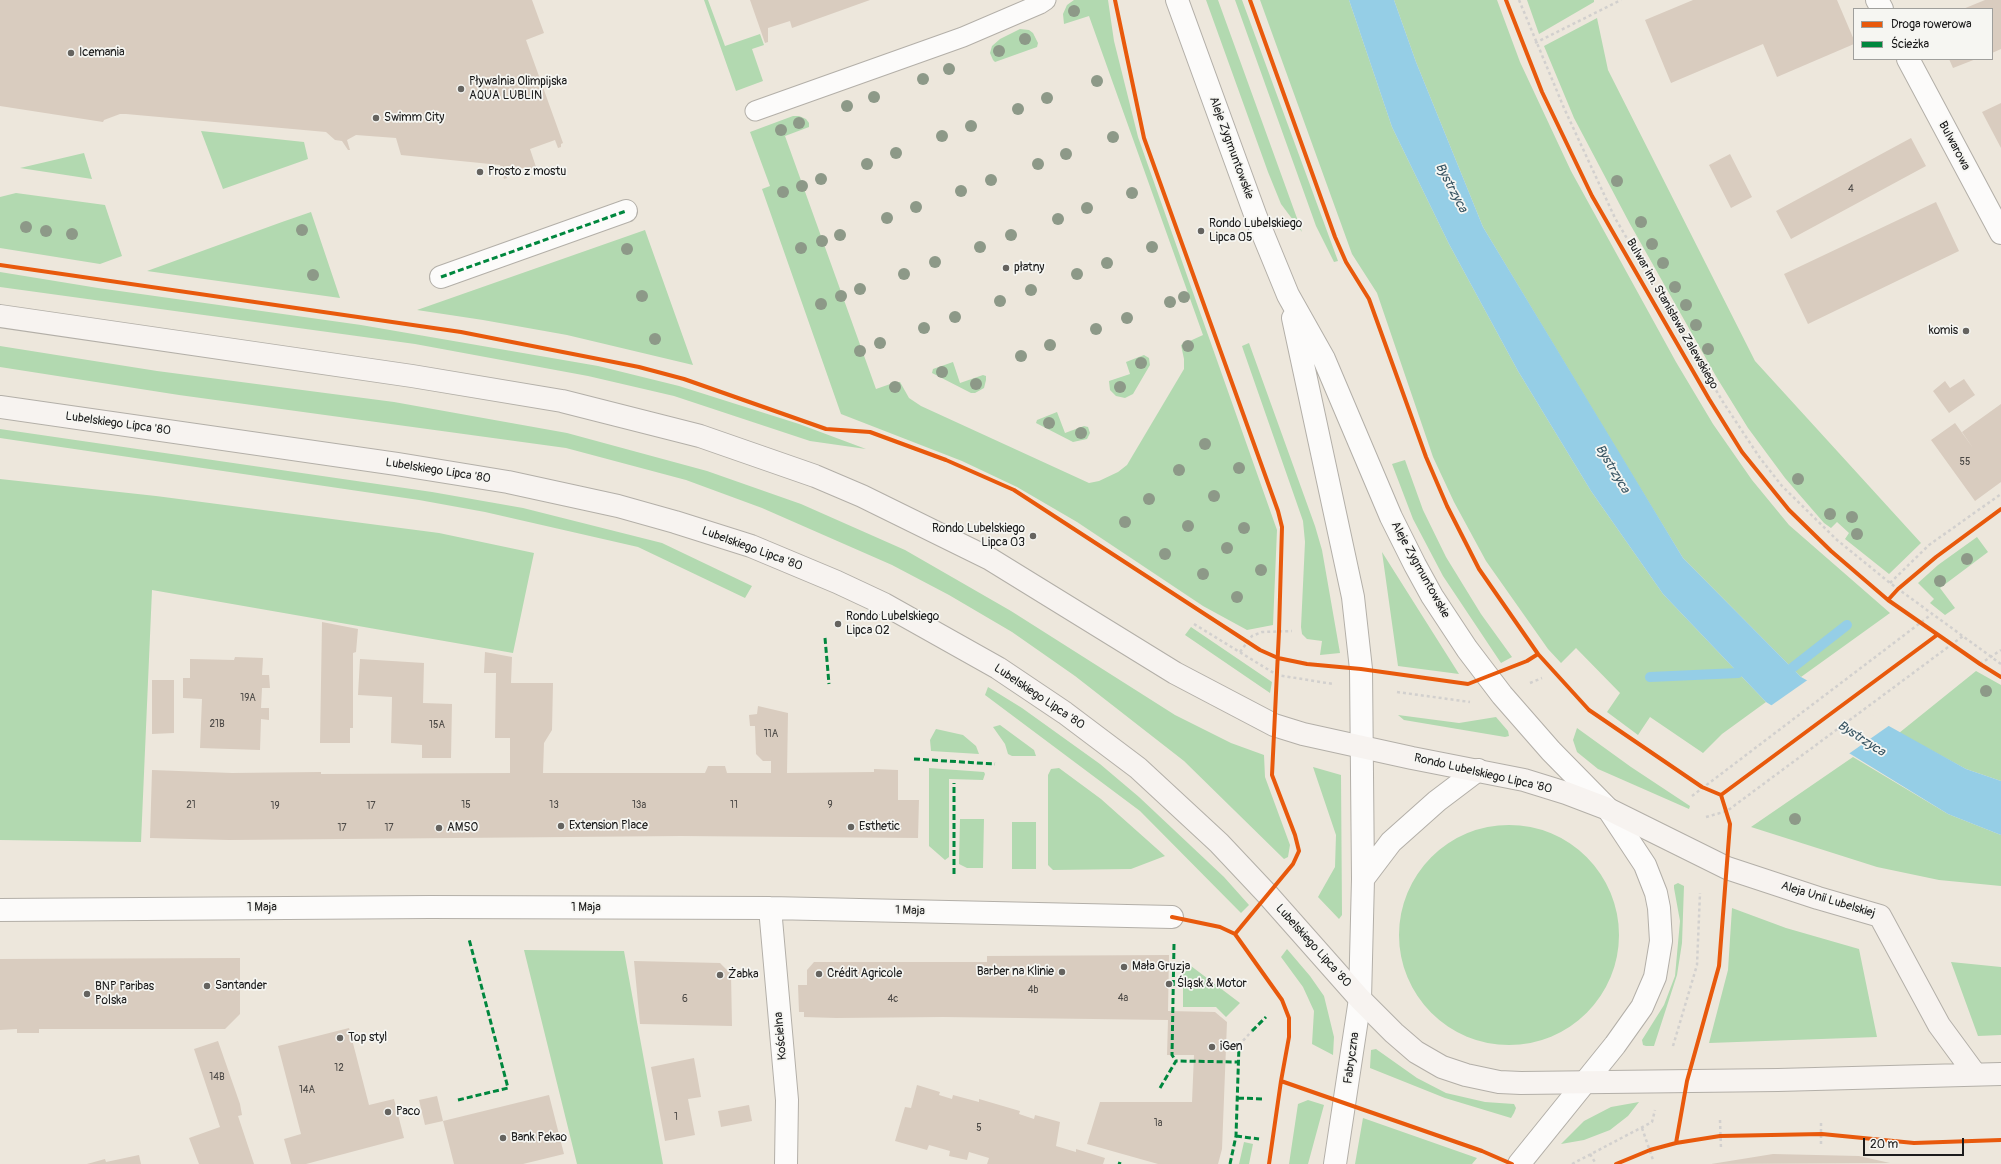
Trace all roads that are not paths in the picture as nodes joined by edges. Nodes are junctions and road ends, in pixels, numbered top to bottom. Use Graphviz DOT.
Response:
graph roads {
  1 [pos="1046,0"];
  2 [pos="1177,0"];
  3 [pos="1909,60"];
  4 [pos="755,111"];
  5 [pos="626,211"];
  6 [pos="2001,233"];
  7 [pos="441,277"];
  8 [pos="1288,295"];
  9 [pos="0,316"];
  10 [pos="0,407"];
  11 [pos="1360,746"];
  12 [pos="1478,770"];
  13 [pos="1608,809"];
  14 [pos="1363,879"];
  15 [pos="770,908"];
  16 [pos="0,910"];
  17 [pos="1172,917"];
  18 [pos="1360,999"];
  19 [pos="1975,1074"];
  20 [pos="2001,1074"];
  21 [pos="1586,1082"];
  22 [pos="786,1164"];
  23 [pos="1335,1164"];
  24 [pos="1519,1164"];
  1 -- 4 [label="lane"];
  2 -- 8 [label="street, Aleje Zygmuntowskie"];
  3 -- 6 [label="street, Bulwarowa"];
  5 -- 7 [label="street"];
  8 -- 11 [label="street, Aleje Zygmuntowskie"];
  8 -- 13 [label="street, Aleje Zygmuntowskie"];
  9 -- 11 [label="main road"];
  10 -- 18 [label="main road, Lubelskiego Lipca '80"];
  11 -- 12 [label="main road, Rondo Lubelskiego Lipca '80"];
  11 -- 14 [label="street"];
  12 -- 13 [label="main road, Rondo Lubelskiego Lipca '80"];
  12 -- 14 [label="street"];
  13 -- 19 [label="main road, Aleja Unii Lubelskiej"];
  13 -- 21 [label="street"];
  14 -- 18 [label="street"];
  15 -- 16 [label="street, 1 Maja"];
  15 -- 17 [label="street, 1 Maja"];
  15 -- 22 [label="street, Kościelna"];
  18 -- 21 [label="main road"];
  18 -- 23 [label="street, Fabryczna"];
  19 -- 20 [label="main road"];
  19 -- 21 [label="main road"];
  21 -- 24 [label="street"];
}
